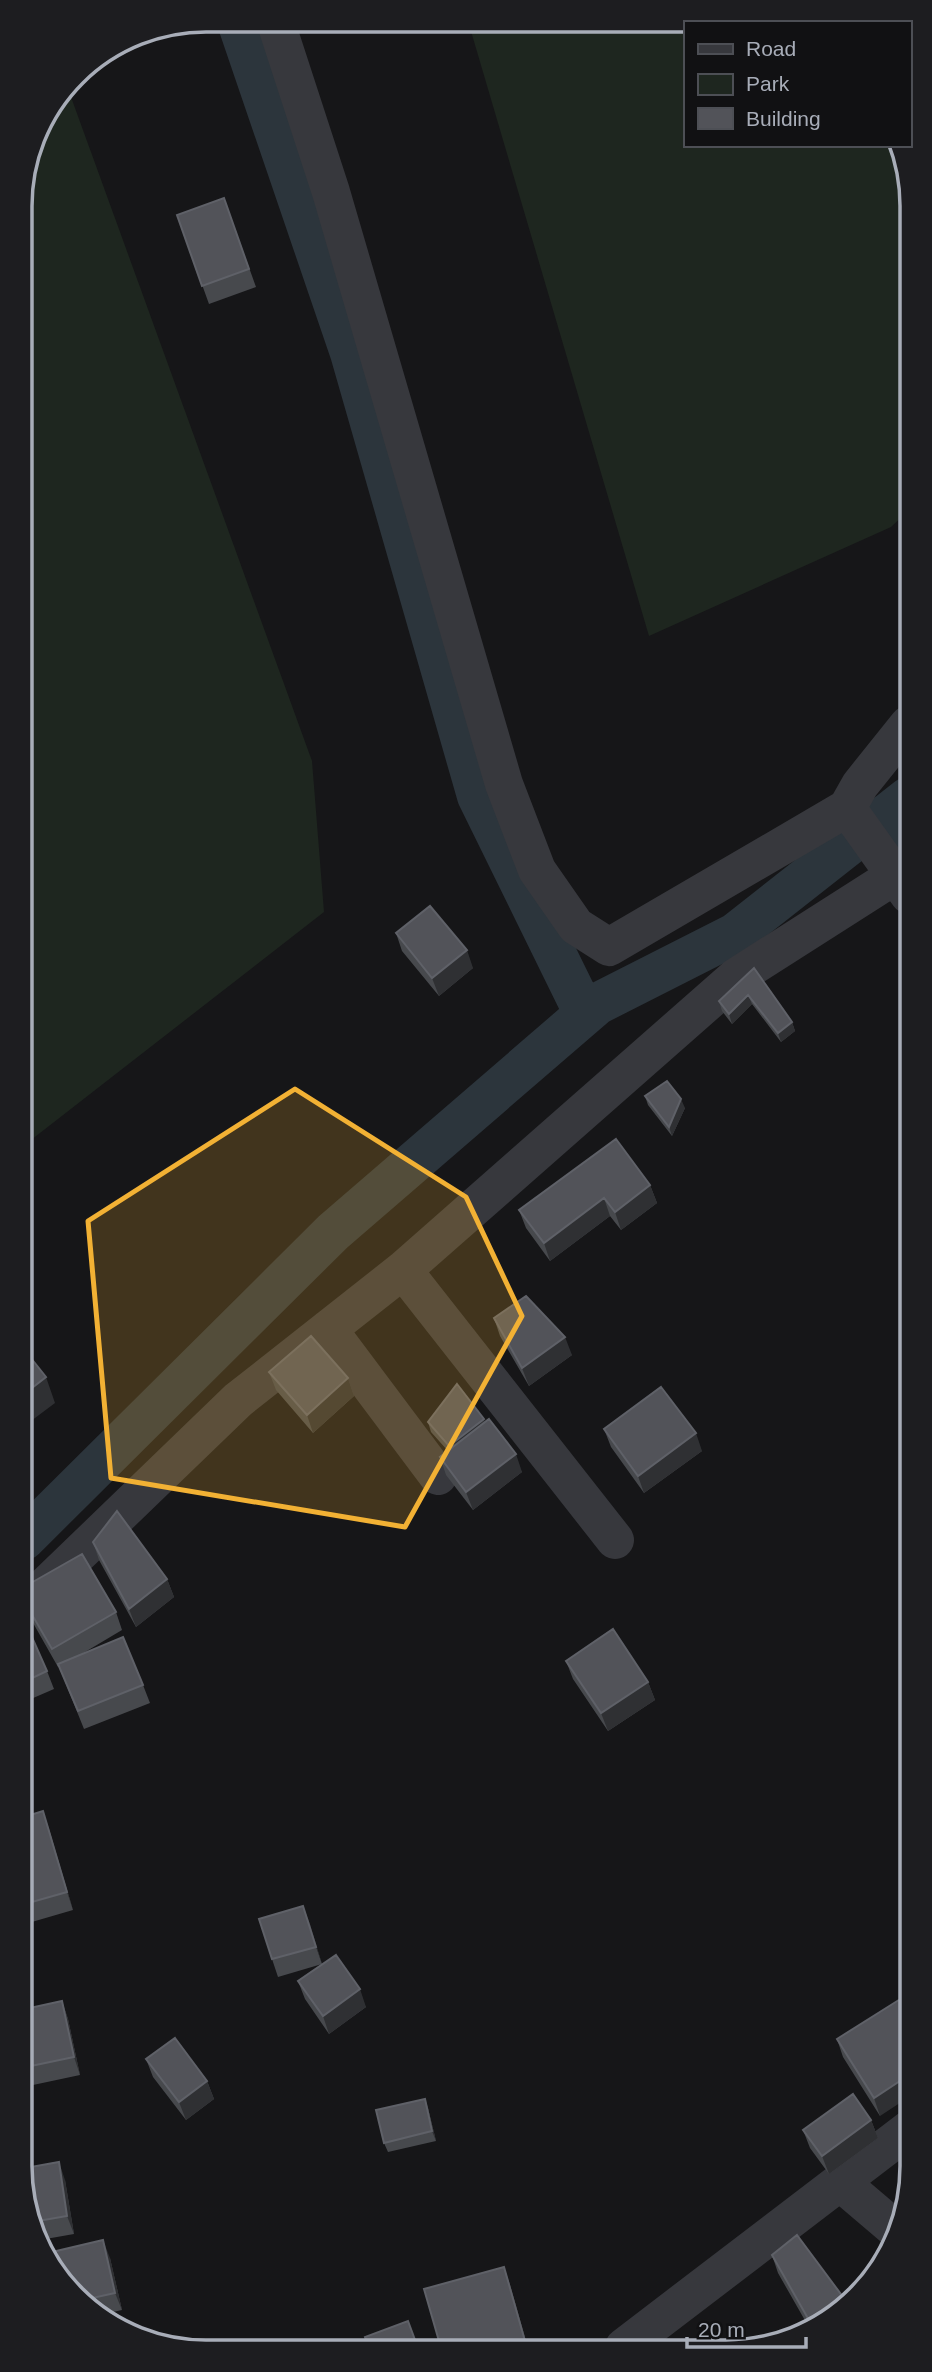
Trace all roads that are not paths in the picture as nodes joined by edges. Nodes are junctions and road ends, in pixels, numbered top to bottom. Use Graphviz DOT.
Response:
graph roads {
  1 [pos="279,32"];
  2 [pos="900,735"];
  3 [pos="852,813"];
  4 [pos="896,875"];
  5 [pos="403,1270"];
  6 [pos="328,1329"];
  7 [pos="438,1476"];
  8 [pos="615,1540"];
  9 [pos="32,1599"];
  10 [pos="900,2136"];
  11 [pos="839,2182"];
  12 [pos="890,2224"];
  13 [pos="633,2340"];
  1 -- 3 [label="street"];
  2 -- 3 [label="street"];
  3 -- 4 [label="street"];
  4 -- 5 [label="street"];
  5 -- 6 [label="street"];
  5 -- 8 [label="street"];
  6 -- 7 [label="street"];
  6 -- 9 [label="street"];
  10 -- 11 [label="street"];
  11 -- 12 [label="street"];
  11 -- 13 [label="street"];
}
